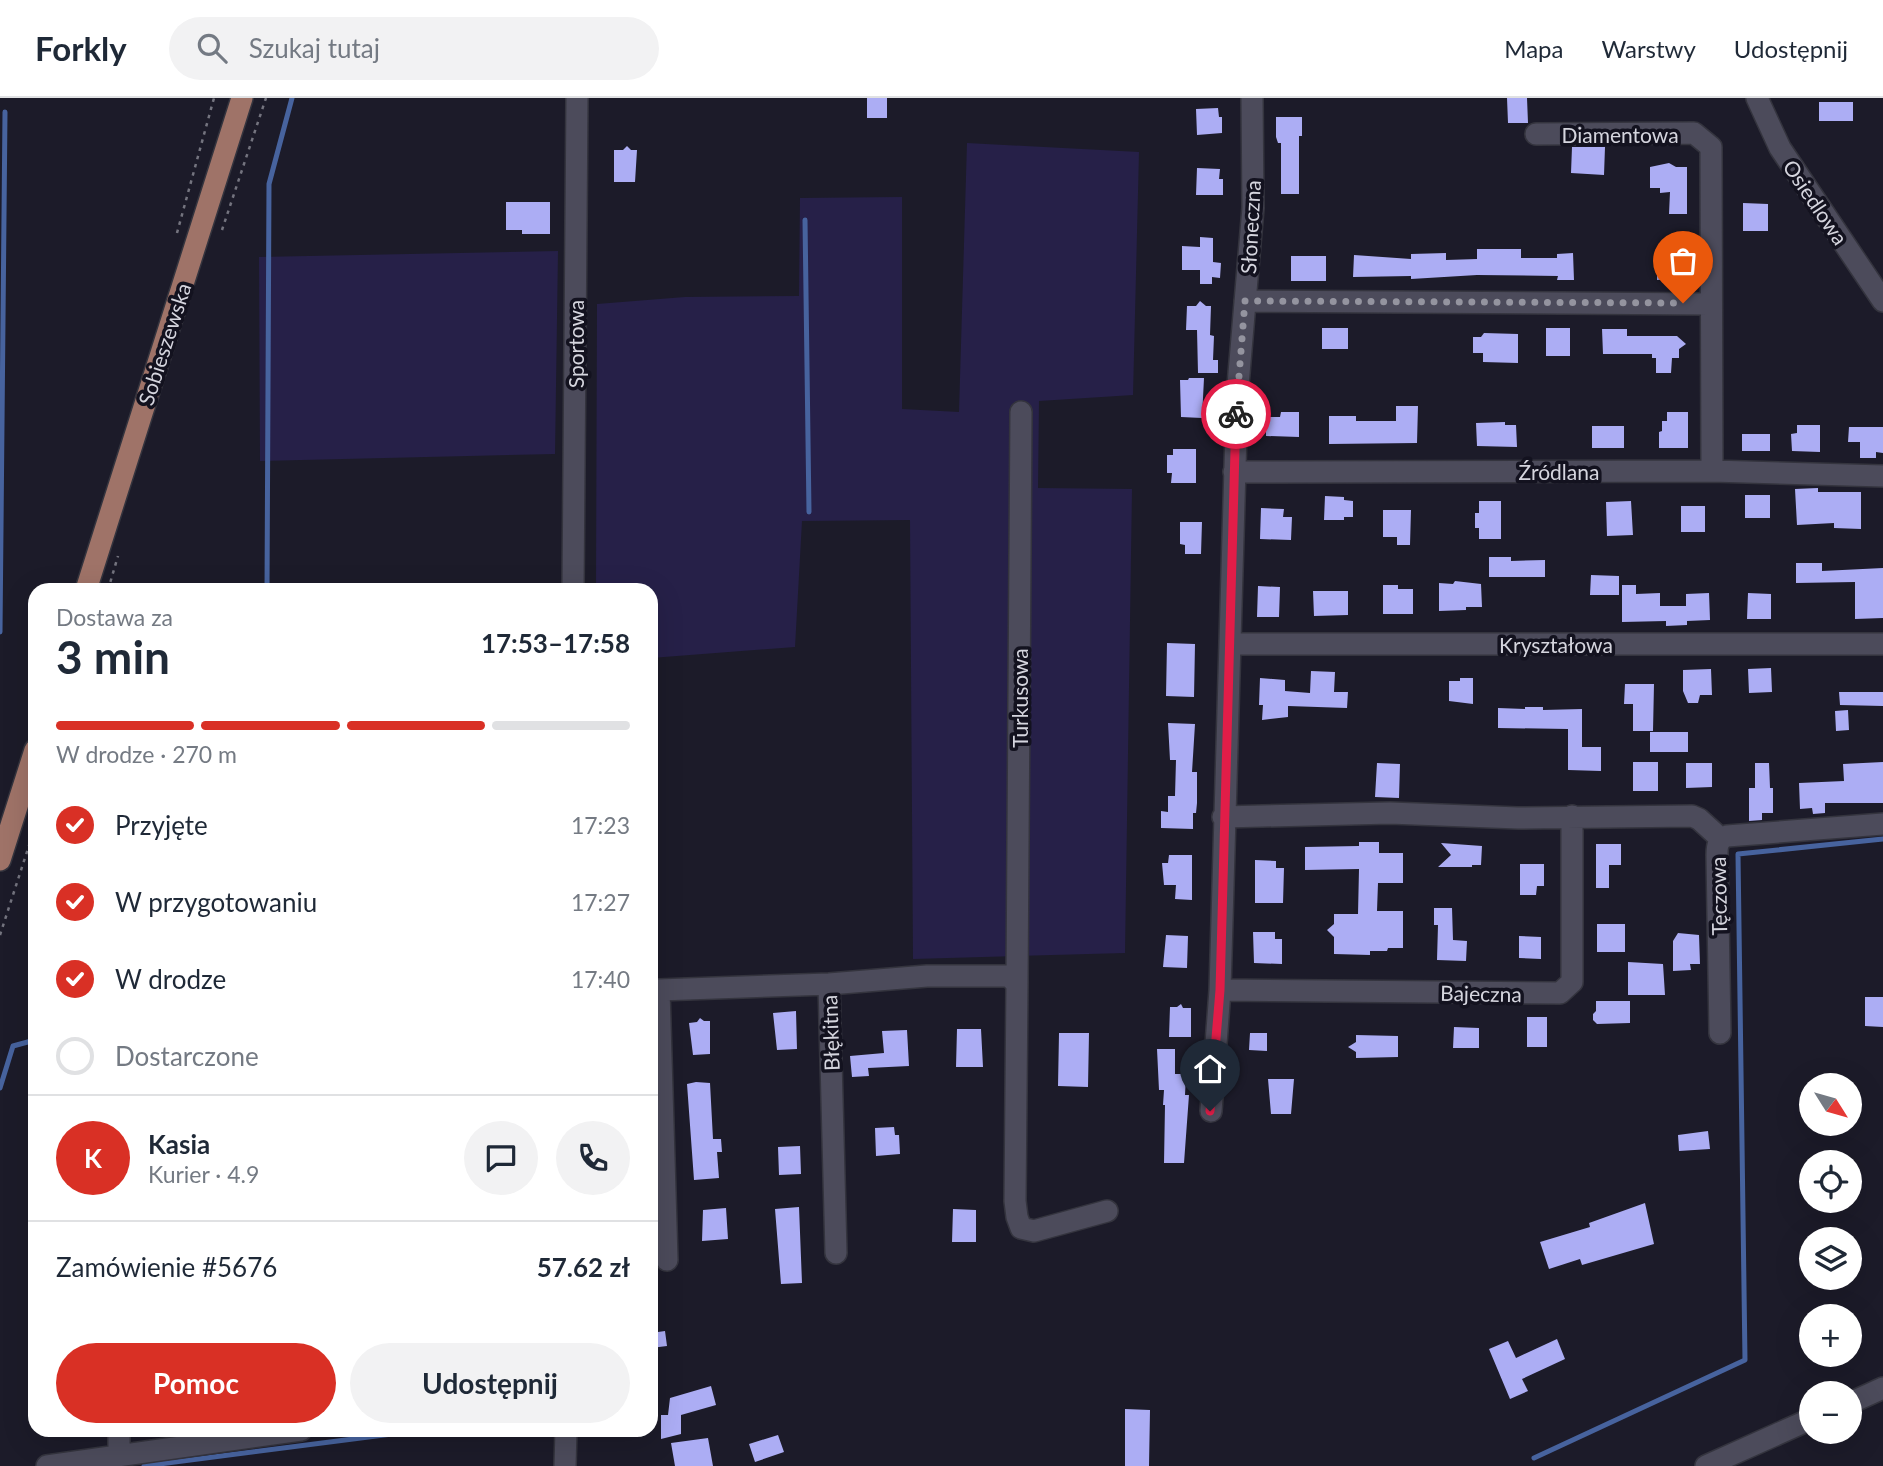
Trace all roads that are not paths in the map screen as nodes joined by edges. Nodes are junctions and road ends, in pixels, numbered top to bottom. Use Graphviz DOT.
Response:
graph roads {
  1 [pos="242,98"];
  2 [pos="577,98"];
  3 [pos="1252,98"];
  4 [pos="1757,98"];
  5 [pos="1536,134"];
  6 [pos="1245,301"];
  7 [pos="1883,301"];
  8 [pos="1710,304"];
  9 [pos="1021,412"];
  10 [pos="1712,471"];
  11 [pos="1234,472"];
  12 [pos="1883,475"];
  13 [pos="88,583"];
  14 [pos="573,583"];
  15 [pos="1230,644"];
  16 [pos="1883,644"];
  17 [pos="28,772"];
  18 [pos="1572,816"];
  19 [pos="1223,817"];
  20 [pos="1883,824"];
  21 [pos="1721,839"];
  22 [pos="0,860"];
  23 [pos="829,984"];
  24 [pos="1017,984"];
  25 [pos="658,990"];
  26 [pos="1220,990"];
  27 [pos="1720,1033"];
  28 [pos="658,1058"];
  29 [pos="1210,1111"];
  30 [pos="1107,1211"];
  31 [pos="836,1253"];
  32 [pos="667,1260"];
  33 [pos="1883,1388"];
  34 [pos="1862,1398"];
  35 [pos="1799,1424"];
  36 [pos="119,1437"];
  37 [pos="254,1437"];
  38 [pos="566,1437"];
  39 [pos="119,1457"];
  40 [pos="47,1466"];
  41 [pos="565,1466"];
  42 [pos="1706,1466"];
  1 -- 13 [label="main road, Sobieszewska"];
  2 -- 14 [label="street, Sportowa"];
  3 -- 6 [label="street, Słoneczna"];
  4 -- 7 [label="street, Osiedlowa"];
  5 -- 8 [label="street, Diamentowa"];
  6 -- 8 [label="street"];
  6 -- 11 [label="street, Słoneczna"];
  8 -- 10 [label="street, Diamentowa"];
  9 -- 24 [label="street, Turkusowa"];
  10 -- 11 [label="street, Źródlana"];
  10 -- 12 [label="street, Źródlana"];
  11 -- 15 [label="street, Słoneczna"];
  15 -- 16 [label="street, Kryształowa"];
  15 -- 19 [label="street, Słoneczna"];
  17 -- 22 [label="main road"];
  18 -- 19 [label="street"];
  18 -- 21 [label="street"];
  18 -- 26 [label="street, Bajeczna"];
  19 -- 26 [label="street, Słoneczna"];
  20 -- 21 [label="street, Tęczowa"];
  21 -- 27 [label="street, Tęczowa"];
  23 -- 24 [label="street"];
  23 -- 25 [label="street, Błękitna"];
  23 -- 31 [label="street, Błękitna"];
  24 -- 30 [label="street, Turkusowa"];
  26 -- 29 [label="street, Słoneczna"];
  28 -- 32 [label="street, Błękitna"];
  33 -- 34 [label="street"];
  35 -- 42 [label="street"];
  36 -- 39 [label="street"];
  37 -- 39 [label="street"];
  38 -- 41 [label="street"];
  39 -- 40 [label="street"];
}
